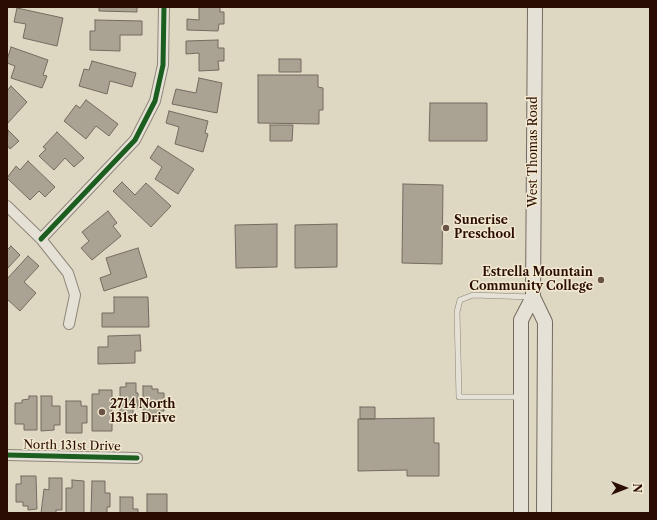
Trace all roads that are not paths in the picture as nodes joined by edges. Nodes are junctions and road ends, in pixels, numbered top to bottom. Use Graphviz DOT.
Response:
graph roads {
  1 [pos="164,7"];
  2 [pos="535,7"];
  3 [pos="7,206"];
  4 [pos="41,239"];
  5 [pos="533,297"];
  6 [pos="69,324"];
  7 [pos="520,397"];
  8 [pos="7,455"];
  9 [pos="137,458"];
  10 [pos="521,513"];
  11 [pos="544,513"];
  1 -- 4 [label="street"];
  2 -- 5 [label="main road, West Thomas Road"];
  3 -- 4 [label="street"];
  4 -- 6 [label="street"];
  5 -- 7 [label="main road, West Thomas Road"];
  5 -- 7 [label="lane"];
  5 -- 11 [label="main road, West Thomas Road"];
  7 -- 10 [label="main road, West Thomas Road"];
  8 -- 9 [label="street, North 131st Drive"];
}
